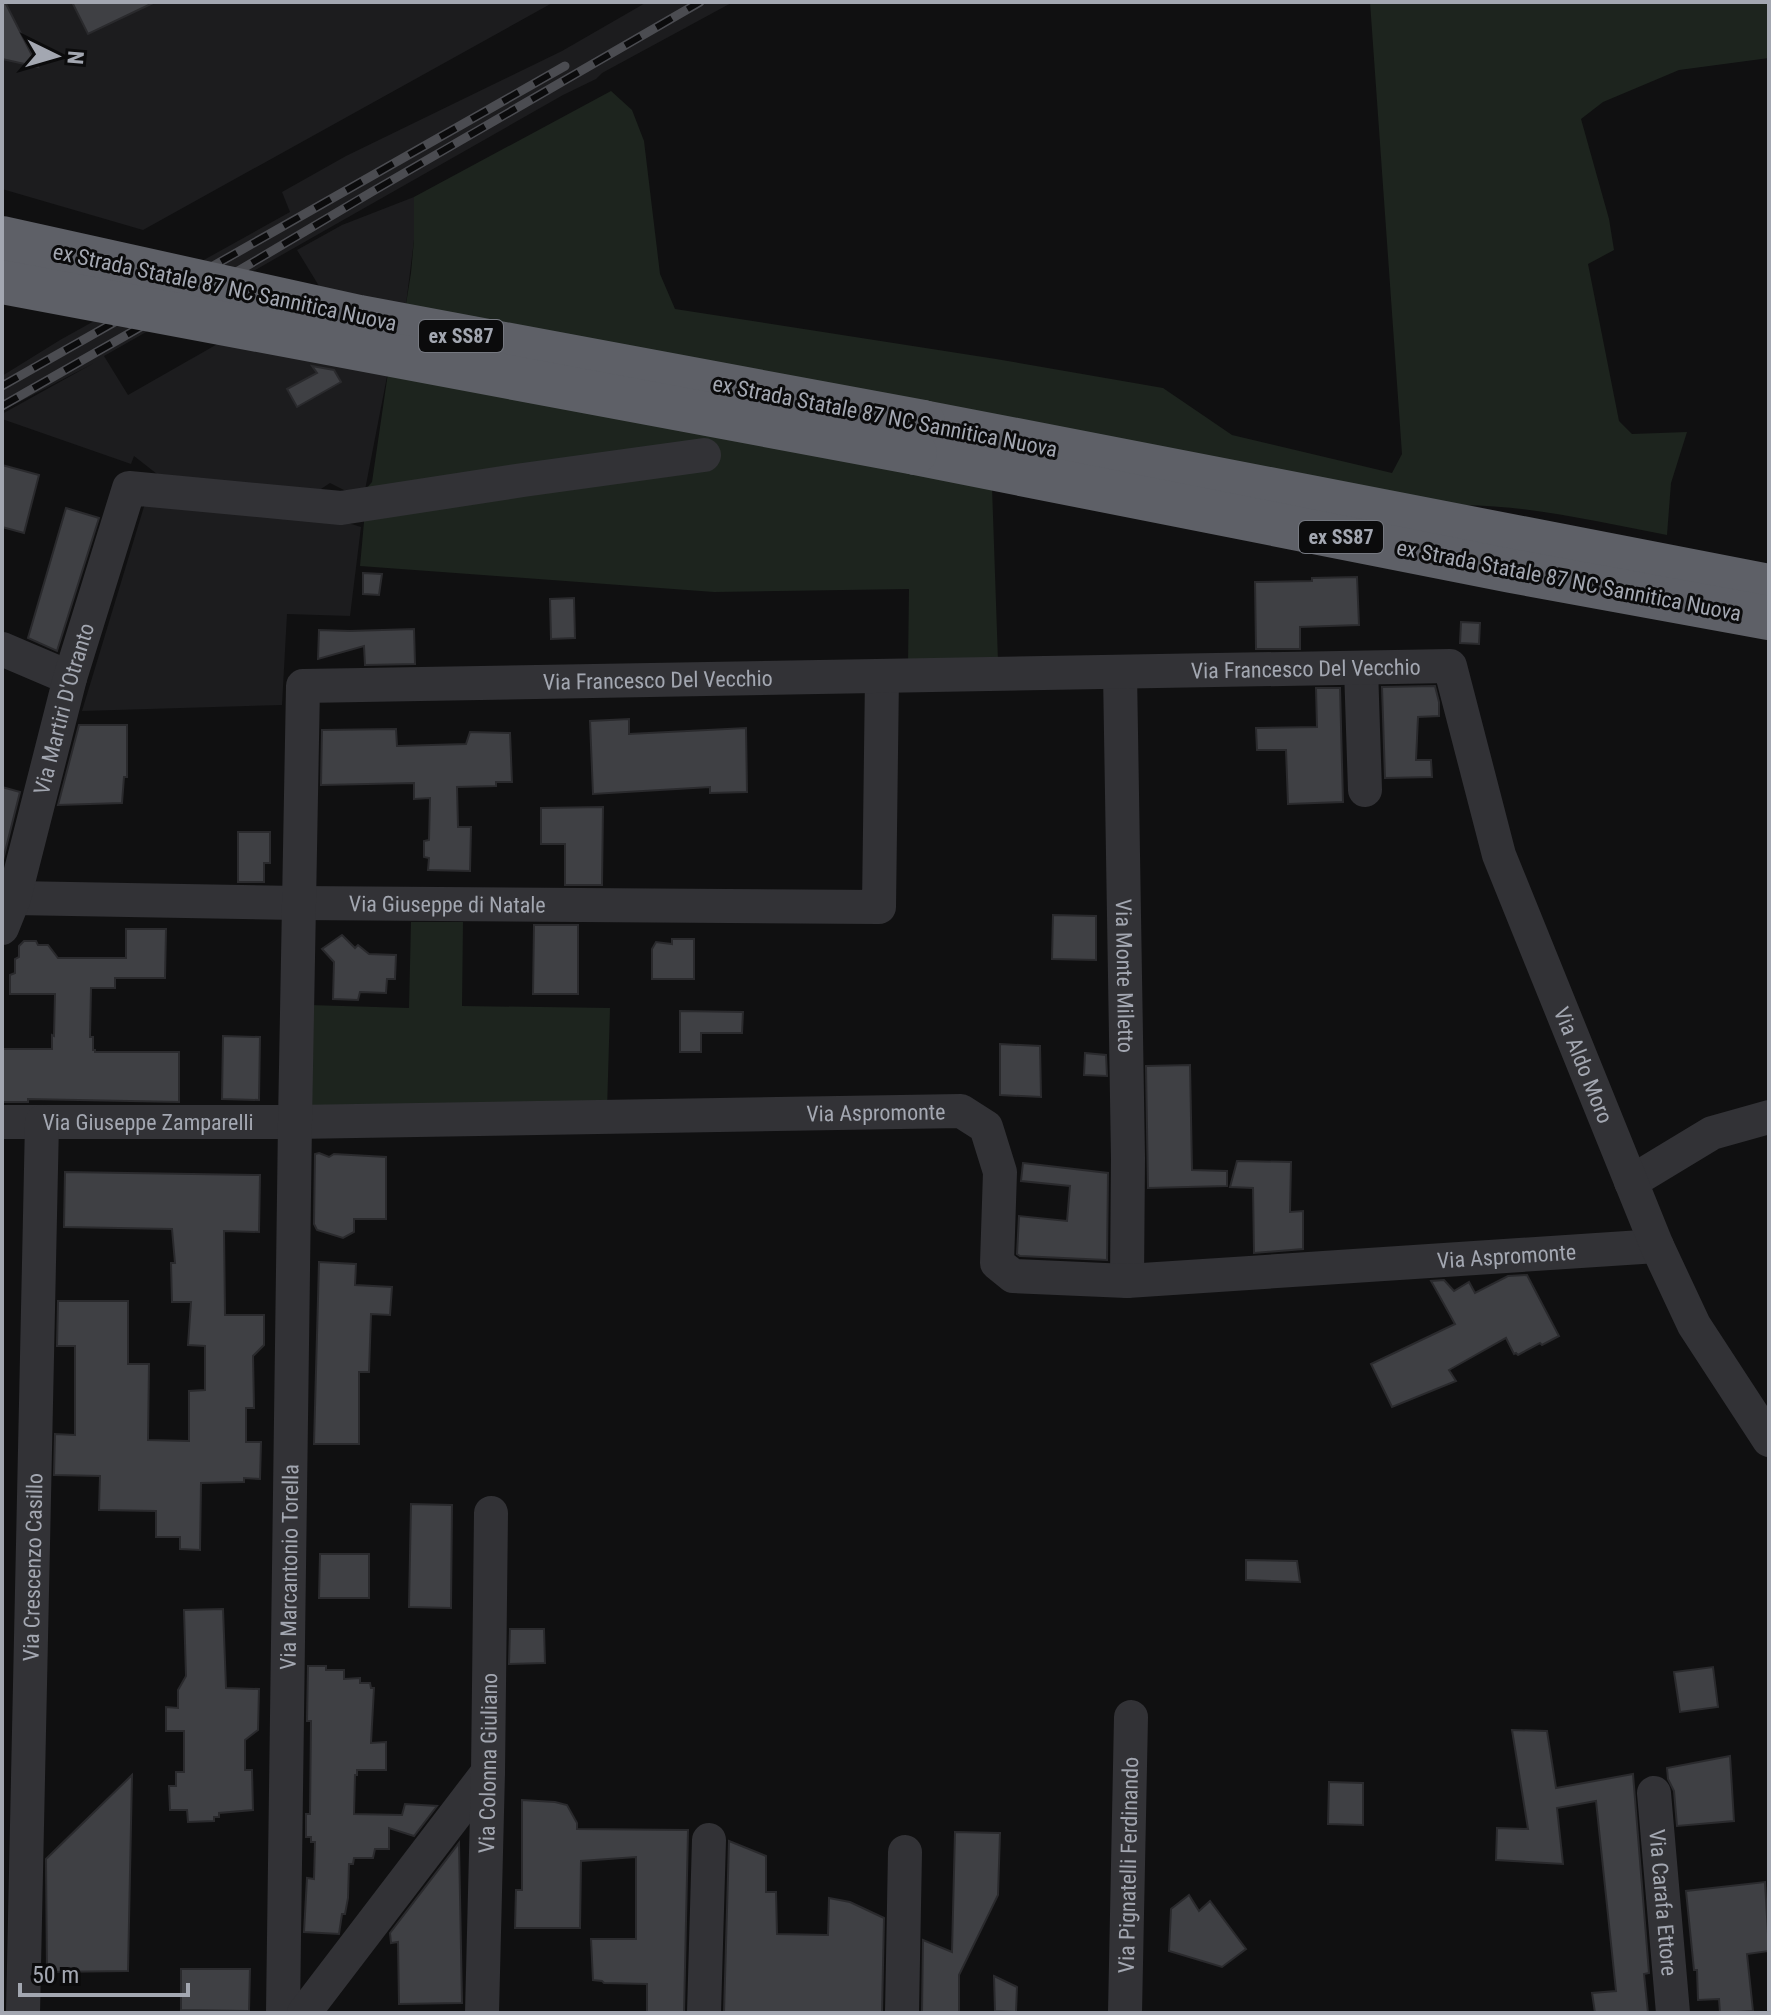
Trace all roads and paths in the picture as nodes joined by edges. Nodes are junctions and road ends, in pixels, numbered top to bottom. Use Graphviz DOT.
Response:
graph roads {
  1 [pos="2,238"];
  2 [pos="2,282"];
  3 [pos="919,438"];
  4 [pos="704,455"];
  5 [pos="1769,586"];
  6 [pos="1769,618"];
  7 [pos="2,649"];
  8 [pos="1450,666"];
  9 [pos="1361,668"];
  10 [pos="1120,672"];
  11 [pos="882,676"];
  12 [pos="70,678"];
  13 [pos="1365,790"];
  14 [pos="298,903"];
  15 [pos="6,907"];
  16 [pos="1769,1117"];
  17 [pos="2,1122"];
  18 [pos="42,1122"];
  19 [pos="295,1122"];
  20 [pos="1631,1182"];
  21 [pos="1657,1246"];
  22 [pos="1127,1281"];
  23 [pos="1769,1440"];
  24 [pos="491,1513"];
  25 [pos="1131,1717"];
  26 [pos="488,1772"];
  27 [pos="1654,1793"];
  28 [pos="709,1840"];
  29 [pos="905,1852"];
  30 [pos="23,2013"];
  31 [pos="283,2013"];
  32 [pos="304,2013"];
  33 [pos="482,2013"];
  34 [pos="704,2013"];
  35 [pos="902,2013"];
  36 [pos="1125,2013"];
  37 [pos="1673,2013"];
  1 -- 3 [label="highway, ex Strada Statale 87 NC Sannitica Nuova / ex SS87, bridge"];
  2 -- 3 [label="highway, ex Strada Statale 87 NC Sannitica Nuova / ex SS87, bridge"];
  3 -- 5 [label="highway, ex Strada Statale 87 NC Sannitica Nuova"];
  3 -- 6 [label="highway, ex Strada Statale 87 NC Sannitica Nuova / ex SS87"];
  4 -- 12 [label="street, Via Martiri D'Otranto"];
  7 -- 12 [label="street"];
  8 -- 9 [label="street, Via Francesco Del Vecchio"];
  8 -- 20 [label="street, Via Aldo Moro"];
  9 -- 10 [label="street, Via Francesco Del Vecchio"];
  9 -- 13 [label="street"];
  10 -- 11 [label="street, Via Francesco Del Vecchio"];
  10 -- 22 [label="street, Via Monte Miletto"];
  11 -- 14 [label="street, Via Francesco Del Vecchio"];
  11 -- 14 [label="street, Via Giuseppe di Natale"];
  12 -- 15 [label="street, Via Martiri D'Otranto"];
  14 -- 15 [label="street, Via Giuseppe di Natale"];
  14 -- 19 [label="street, Via Francesco Del Vecchio"];
  16 -- 20 [label="street"];
  17 -- 18 [label="street, Via Giuseppe Zamparelli"];
  18 -- 19 [label="street, Via Giuseppe Zamparelli"];
  18 -- 30 [label="street, Via Crescenzo Casillo"];
  19 -- 22 [label="street, Via Aspromonte"];
  19 -- 31 [label="street, Via Marcantonio Torella"];
  20 -- 21 [label="street, Via Aldo Moro"];
  21 -- 22 [label="street, Via Aspromonte"];
  21 -- 23 [label="street, Via Aldo Moro"];
  24 -- 26 [label="street, Via Colonna Giuliano"];
  25 -- 36 [label="street, Via Pignatelli Ferdinando"];
  26 -- 32 [label="street"];
  26 -- 33 [label="street, Via Colonna Giuliano"];
  27 -- 37 [label="street, Via Carafa Ettore"];
  28 -- 34 [label="street"];
  29 -- 35 [label="street"];
}
